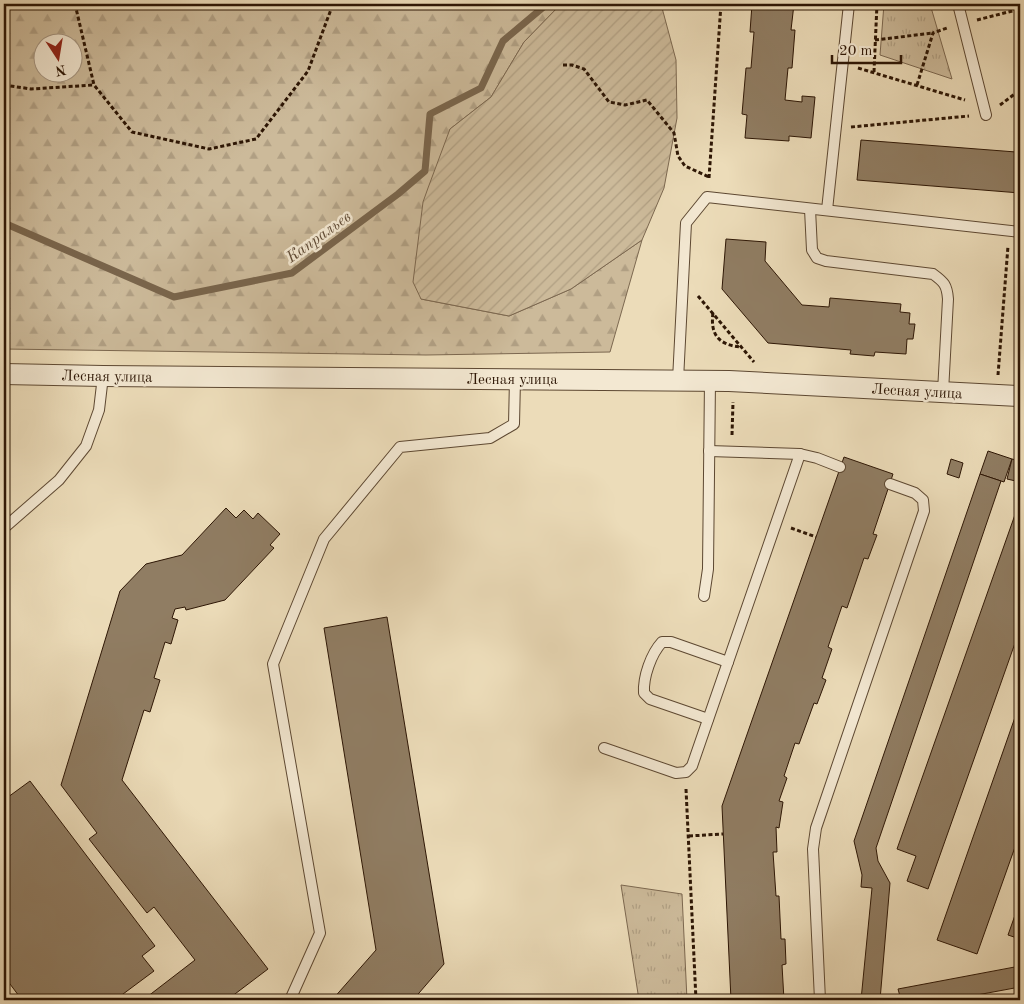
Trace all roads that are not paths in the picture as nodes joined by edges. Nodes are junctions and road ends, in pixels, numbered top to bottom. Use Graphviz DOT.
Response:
graph roads {
  1 [pos="849,4"];
  2 [pos="958,4"];
  3 [pos="985,111"];
  4 [pos="810,209"];
  5 [pos="826,210"];
  6 [pos="1020,232"];
  7 [pos="4,374"];
  8 [pos="103,376"];
  9 [pos="515,379"];
  10 [pos="678,380"];
  11 [pos="710,380"];
  12 [pos="943,392"];
  13 [pos="1020,396"];
  14 [pos="709,451"];
  15 [pos="800,454"];
  16 [pos="840,467"];
  17 [pos="890,484"];
  18 [pos="4,528"];
  19 [pos="704,596"];
  20 [pos="728,662"];
  21 [pos="708,719"];
  22 [pos="604,748"];
  23 [pos="290,1000"];
  24 [pos="820,1000"];
  1 -- 5 [label="lane"];
  2 -- 3 [label="lane"];
  4 -- 5 [label="lane"];
  4 -- 10 [label="lane"];
  4 -- 12 [label="lane"];
  5 -- 6 [label="lane"];
  7 -- 8 [label="street, Лесная улица"];
  8 -- 9 [label="street, Лесная улица"];
  8 -- 18 [label="lane"];
  9 -- 10 [label="street, Лесная улица"];
  9 -- 23 [label="lane"];
  10 -- 11 [label="street, Лесная улица"];
  11 -- 12 [label="street, Лесная улица"];
  11 -- 14 [label="lane"];
  12 -- 13 [label="street, Лесная улица"];
  14 -- 15 [label="lane"];
  14 -- 19 [label="lane"];
  15 -- 16 [label="lane"];
  15 -- 20 [label="lane"];
  17 -- 24 [label="lane"];
  20 -- 21 [label="lane"];
  20 -- 21 [label="lane"];
  21 -- 22 [label="lane"];
}
